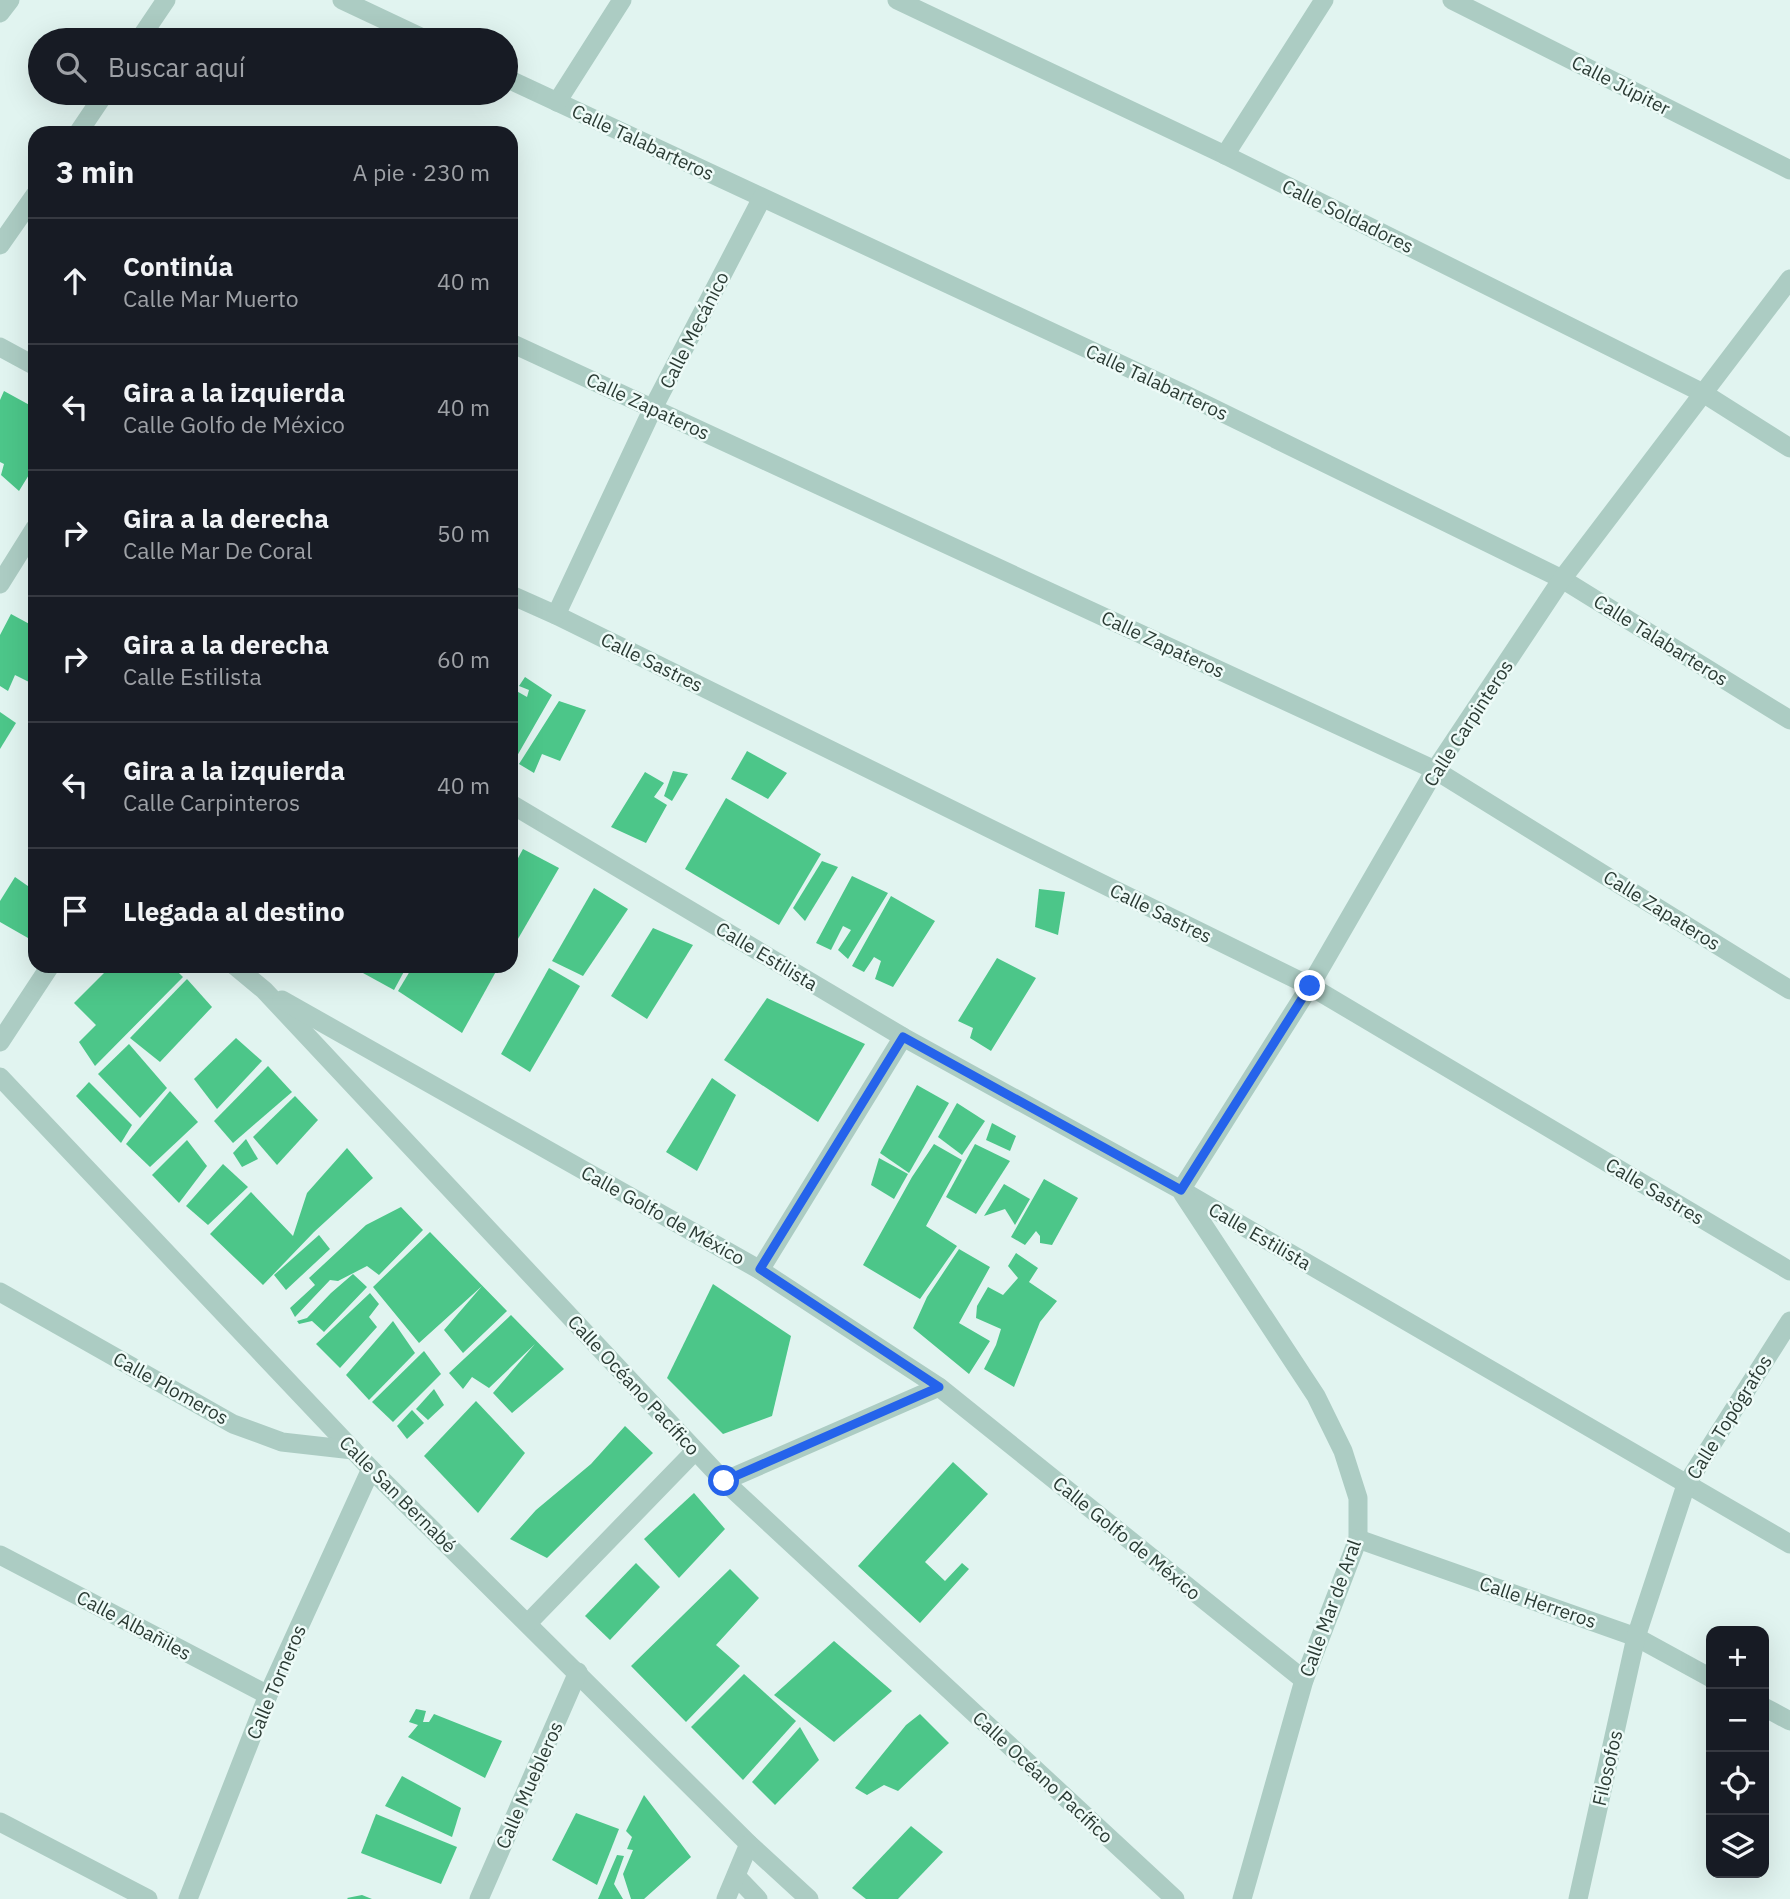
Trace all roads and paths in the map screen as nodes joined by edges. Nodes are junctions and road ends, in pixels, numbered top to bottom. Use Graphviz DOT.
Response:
graph roads {
  1 [pos="10,0"];
  2 [pos="166,0"];
  3 [pos="342,0"];
  4 [pos="622,0"];
  5 [pos="897,0"];
  6 [pos="1324,0"];
  7 [pos="1452,0"];
  8 [pos="0,13"];
  9 [pos="147,28"];
  10 [pos="402,28"];
  11 [pos="518,84"];
  12 [pos="557,102"];
  13 [pos="97,105"];
  14 [pos="83,126"];
  15 [pos="1225,155"];
  16 [pos="1790,170"];
  17 [pos="762,198"];
  18 [pos="28,205"];
  19 [pos="0,245"];
  20 [pos="1790,279"];
  21 [pos="0,347"];
  22 [pos="518,347"];
  23 [pos="28,362"];
  24 [pos="1703,393"];
  25 [pos="653,408"];
  26 [pos="1790,448"];
  27 [pos="28,539"];
  28 [pos="1562,579"];
  29 [pos="0,583"];
  30 [pos="518,598"];
  31 [pos="556,615"];
  32 [pos="1790,720"];
  33 [pos="1435,770"];
  34 [pos="518,808"];
  35 [pos="45,973"];
  36 [pos="243,973"];
  37 [pos="1310,986"];
  38 [pos="264,990"];
  39 [pos="1790,990"];
  40 [pos="903,1037"];
  41 [pos="0,1042"];
  42 [pos="0,1077"];
  43 [pos="1181,1190"];
  44 [pos="760,1269"];
  45 [pos="1790,1271"];
  46 [pos="0,1292"];
  47 [pos="1790,1321"];
  48 [pos="939,1387"];
  49 [pos="353,1450"];
  50 [pos="695,1451"];
  51 [pos="371,1469"];
  52 [pos="724,1481"];
  53 [pos="1686,1485"];
  54 [pos="1358,1539"];
  55 [pos="1790,1544"];
  56 [pos="0,1555"];
  57 [pos="528,1623"];
  58 [pos="1636,1637"];
  59 [pos="578,1672"];
  60 [pos="1706,1675"];
  61 [pos="1304,1681"];
  62 [pos="268,1695"];
  63 [pos="1769,1710"];
  64 [pos="1790,1721"];
  65 [pos="0,1822"];
  66 [pos="749,1844"];
  67 [pos="736,1876"];
  68 [pos="789,1892"];
  69 [pos="148,1899"];
  70 [pos="188,1899"];
  71 [pos="479,1899"];
  72 [pos="726,1899"];
  73 [pos="758,1899"];
  74 [pos="809,1899"];
  75 [pos="1174,1899"];
  76 [pos="1242,1899"];
  77 [pos="1578,1899"];
  1 -- 8 [label="street"];
  2 -- 9 [label="street"];
  3 -- 10 [label="street"];
  4 -- 12 [label="street"];
  5 -- 15 [label="street, Calle Soldadores"];
  6 -- 15 [label="street"];
  7 -- 16 [label="street, Calle Júpiter"];
  11 -- 12 [label="street, Calle Talabarteros"];
  12 -- 17 [label="street, Calle Talabarteros"];
  13 -- 14 [label="street"];
  15 -- 24 [label="street, Calle Soldadores"];
  17 -- 25 [label="street, Calle Mecánico"];
  17 -- 28 [label="street, Calle Talabarteros"];
  18 -- 19 [label="street"];
  20 -- 24 [label="street, Calle Carpinteros"];
  21 -- 23 [label="street"];
  22 -- 25 [label="street, Calle Zapateros"];
  24 -- 26 [label="street, Calle Soldadores"];
  24 -- 28 [label="street, Calle Carpinteros"];
  25 -- 31 [label="street, Calle Mecánico"];
  25 -- 33 [label="street, Calle Zapateros"];
  27 -- 29 [label="street"];
  28 -- 32 [label="street, Calle Talabarteros"];
  28 -- 33 [label="street, Calle Carpinteros"];
  30 -- 31 [label="street, Calle Sastres"];
  31 -- 37 [label="street, Calle Sastres"];
  33 -- 37 [label="street, Calle Carpinteros"];
  33 -- 39 [label="street, Calle Zapateros"];
  34 -- 40 [label="street, Calle Estilista"];
  35 -- 41 [label="street"];
  36 -- 38 [label="street, Calle Océano Pacífico"];
  37 -- 43 [label="street, Calle Carpinteros"];
  37 -- 45 [label="street, Calle Sastres"];
  38 -- 44 [label="street, Calle Golfo de México"];
  38 -- 50 [label="street, Calle Océano Pacífico"];
  40 -- 43 [label="street, Calle Estilista"];
  40 -- 44 [label="street"];
  42 -- 49 [label="street, Calle San Bernabé"];
  43 -- 53 [label="street, Calle Estilista"];
  43 -- 54 [label="street, Calle Mar de Aral"];
  44 -- 48 [label="street, Calle Golfo de México"];
  46 -- 49 [label="street, Calle Plomeros"];
  47 -- 53 [label="street, Calle Topógrafos"];
  48 -- 52 [label="street"];
  48 -- 61 [label="street, Calle Golfo de México"];
  49 -- 51 [label="street, Calle San Bernabé"];
  50 -- 52 [label="street, Calle Océano Pacífico"];
  50 -- 57 [label="street"];
  51 -- 57 [label="street, Calle San Bernabé"];
  51 -- 62 [label="street, Calle Torneros"];
  52 -- 75 [label="street, Calle Océano Pacífico"];
  53 -- 55 [label="street, Calle Estilista"];
  53 -- 58 [label="street, Calle Topógrafos"];
  54 -- 58 [label="street, Calle Herreros"];
  54 -- 61 [label="street, Calle Mar de Aral"];
  56 -- 62 [label="street, Calle Albañiles"];
  57 -- 59 [label="street, Calle San Bernabé"];
  58 -- 60 [label="street, Calle Herreros"];
  58 -- 77 [label="street, Filosofos"];
  59 -- 66 [label="street, Calle San Bernabé"];
  59 -- 71 [label="street, Calle Muebleros"];
  61 -- 76 [label="street, Calle Mar de Aral"];
  62 -- 70 [label="street, Calle Torneros"];
  63 -- 64 [label="street"];
  65 -- 69 [label="street"];
  66 -- 67 [label="street"];
  66 -- 68 [label="street, Calle San Bernabé"];
  67 -- 72 [label="street"];
  67 -- 73 [label="street"];
  68 -- 74 [label="street, Calle San Bernabé"];
}
